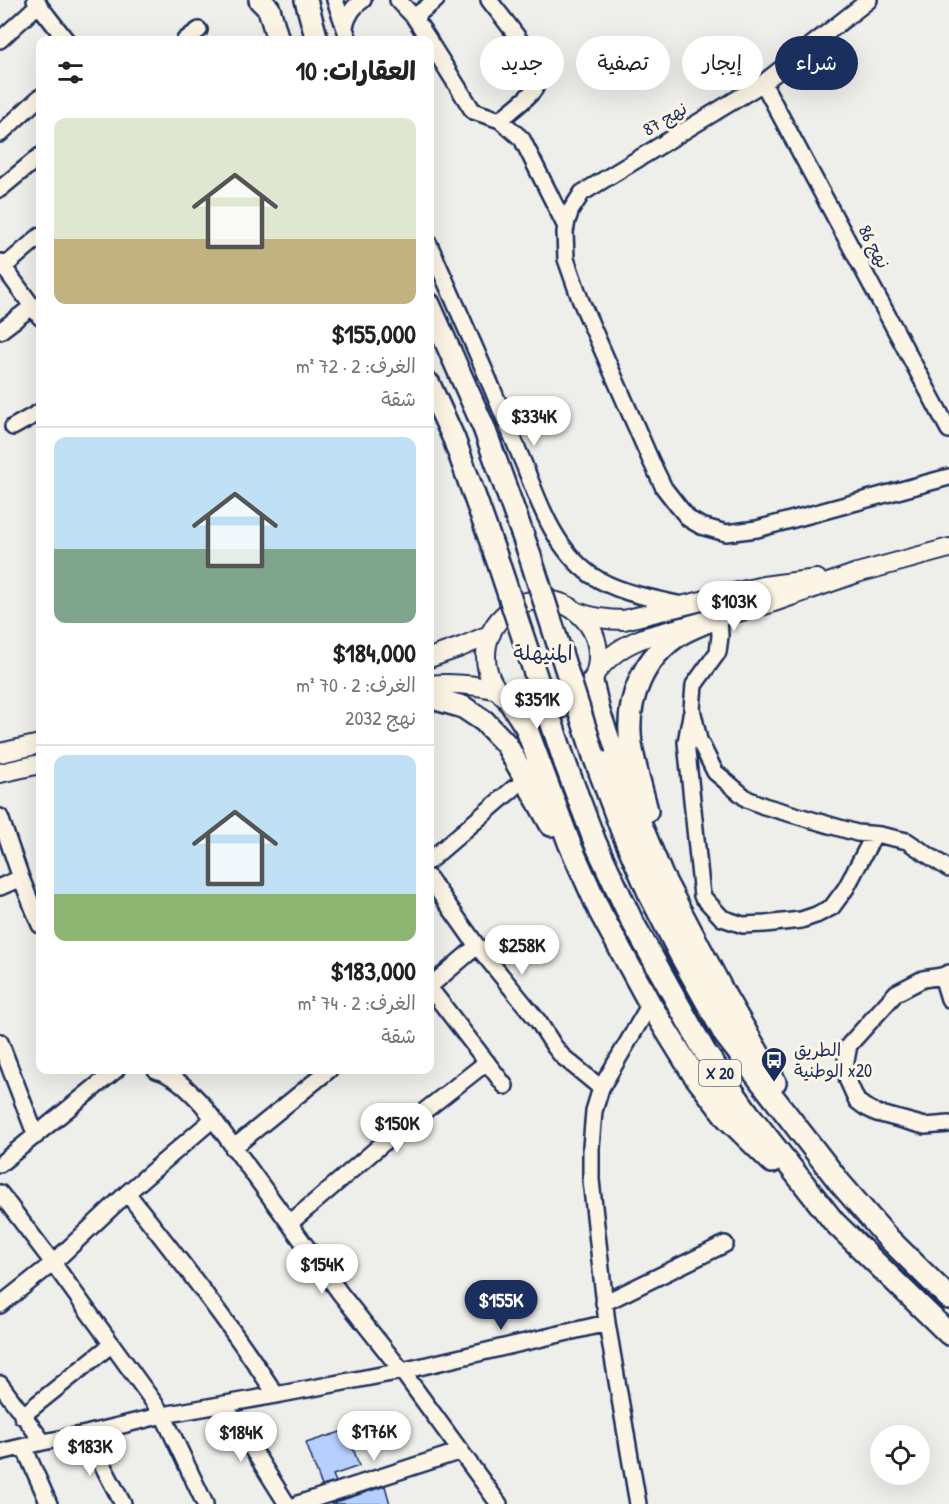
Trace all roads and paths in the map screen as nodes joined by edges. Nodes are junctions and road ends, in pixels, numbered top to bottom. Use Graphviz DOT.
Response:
graph roads {
  1 [pos="306,0"];
  2 [pos="335,0"];
  3 [pos="363,0"];
  4 [pos="398,0"];
  5 [pos="436,0"];
  6 [pos="489,0"];
  7 [pos="869,0"];
  8 [pos="37,2"];
  9 [pos="265,4"];
  10 [pos="414,17"];
  11 [pos="200,30"];
  12 [pos="347,33"];
  13 [pos="63,36"];
  14 [pos="191,36"];
  15 [pos="277,36"];
  16 [pos="316,36"];
  17 [pos="426,36"];
  18 [pos="0,40"];
  19 [pos="434,49"];
  20 [pos="763,83"];
  21 [pos="751,90"];
  22 [pos="36,102"];
  23 [pos="500,120"];
  24 [pos="0,134"];
  25 [pos="36,159"];
  26 [pos="0,189"];
  27 [pos="566,227"];
  28 [pos="36,239"];
  29 [pos="434,255"];
  30 [pos="2,265"];
  31 [pos="36,305"];
  32 [pos="434,315"];
  33 [pos="0,331"];
  34 [pos="434,395"];
  35 [pos="36,414"];
  36 [pos="13,427"];
  37 [pos="949,430"];
  38 [pos="949,477"];
  39 [pos="949,548"];
  40 [pos="857,573"];
  41 [pos="685,606"];
  42 [pos="575,611"];
  43 [pos="715,619"];
  44 [pos="491,634"];
  45 [pos="434,656"];
  46 [pos="594,677"];
  47 [pos="434,684"];
  48 [pos="504,696"];
  49 [pos="434,698"];
  50 [pos="692,709"];
  51 [pos="36,745"];
  52 [pos="0,753"];
  53 [pos="36,765"];
  54 [pos="0,772"];
  55 [pos="514,788"];
  56 [pos="0,816"];
  57 [pos="874,835"];
  58 [pos="434,857"];
  59 [pos="949,869"];
  60 [pos="21,878"];
  61 [pos="434,885"];
  62 [pos="0,887"];
  63 [pos="677,906"];
  64 [pos="600,912"];
  65 [pos="36,915"];
  66 [pos="477,946"];
  67 [pos="945,974"];
  68 [pos="434,983"];
  69 [pos="434,993"];
  70 [pos="949,999"];
  71 [pos="650,1004"];
  72 [pos="0,1042"];
  73 [pos="487,1062"];
  74 [pos="111,1074"];
  75 [pos="168,1074"];
  76 [pos="324,1074"];
  77 [pos="505,1086"];
  78 [pos="601,1088"];
  79 [pos="213,1119"];
  80 [pos="949,1124"];
  81 [pos="36,1136"];
  82 [pos="233,1148"];
  83 [pos="0,1164"];
  84 [pos="840,1183"];
  85 [pos="0,1193"];
  86 [pos="127,1193"];
  87 [pos="834,1222"];
  88 [pos="290,1223"];
  89 [pos="725,1244"];
  90 [pos="53,1263"];
  91 [pos="949,1298"];
  92 [pos="604,1303"];
  93 [pos="0,1305"];
  94 [pos="607,1323"];
  95 [pos="949,1334"];
  96 [pos="112,1344"];
  97 [pos="402,1371"];
  98 [pos="0,1384"];
  99 [pos="276,1395"];
  100 [pos="224,1404"];
  101 [pos="163,1415"];
  102 [pos="22,1416"];
  103 [pos="86,1434"];
  104 [pos="43,1442"];
  105 [pos="24,1447"];
  106 [pos="461,1451"];
  107 [pos="0,1452"];
  108 [pos="49,1504"];
  109 [pos="123,1504"];
  110 [pos="205,1504"];
  111 [pos="287,1504"];
  112 [pos="298,1504"];
  113 [pos="499,1504"];
  114 [pos="638,1504"];
  1 -- 16 [label="highway"];
  2 -- 12 [label="street"];
  3 -- 12 [label="street"];
  4 -- 10 [label="street"];
  5 -- 10 [label="street"];
  6 -- 23 [label="street"];
  7 -- 20 [label="street, نهج 87"];
  8 -- 13 [label="street"];
  8 -- 18 [label="street"];
  9 -- 15 [label="highway"];
  10 -- 17 [label="street"];
  11 -- 14 [label="street"];
  19 -- 23 [label="street"];
  20 -- 37 [label="street, نهج 86"];
  21 -- 27 [label="street, نهج 87"];
  22 -- 24 [label="street"];
  23 -- 27 [label="street"];
  25 -- 26 [label="street"];
  27 -- 38 [label="street"];
  28 -- 30 [label="street"];
  29 -- 41 [label="street"];
  30 -- 31 [label="street"];
  31 -- 33 [label="street"];
  32 -- 84 [label="highway, X 20, bridge"];
  34 -- 87 [label="highway, X 20, bridge"];
  35 -- 36 [label="street"];
  39 -- 40 [label="main road"];
  40 -- 41 [label="main road"];
  40 -- 43 [label="main road"];
  41 -- 42 [label="main road"];
  42 -- 44 [label="main road"];
  42 -- 46 [label="main road"];
  43 -- 46 [label="main road"];
  43 -- 50 [label="street"];
  43 -- 63 [label="highway"];
  44 -- 45 [label="main road"];
  44 -- 48 [label="main road"];
  46 -- 48 [label="main road"];
  46 -- 63 [label="highway, X 20"];
  47 -- 48 [label="main road"];
  48 -- 64 [label="highway, X 20"];
  49 -- 64 [label="highway"];
  50 -- 57 [label="street"];
  50 -- 57 [label="street"];
  51 -- 52 [label="main road"];
  53 -- 54 [label="main road"];
  55 -- 58 [label="street"];
  56 -- 60 [label="street"];
  57 -- 59 [label="street"];
  60 -- 62 [label="street"];
  60 -- 65 [label="street"];
  61 -- 66 [label="street"];
  63 -- 84 [label="highway, X 20"];
  64 -- 71 [label="highway, X 20"];
  66 -- 68 [label="street"];
  66 -- 78 [label="street"];
  67 -- 70 [label="street"];
  67 -- 80 [label="street"];
  69 -- 73 [label="street"];
  71 -- 78 [label="street"];
  71 -- 87 [label="highway, X 20"];
  72 -- 81 [label="street"];
  73 -- 77 [label="street"];
  73 -- 88 [label="street"];
  74 -- 81 [label="street"];
  75 -- 79 [label="street"];
  76 -- 82 [label="street"];
  78 -- 92 [label="street"];
  79 -- 82 [label="street"];
  79 -- 86 [label="street"];
  81 -- 83 [label="street"];
  82 -- 88 [label="street"];
  84 -- 91 [label="highway, X 20"];
  85 -- 90 [label="street"];
  86 -- 90 [label="street"];
  86 -- 99 [label="street"];
  87 -- 95 [label="highway, X 20"];
  88 -- 97 [label="street"];
  89 -- 92 [label="street"];
  90 -- 93 [label="street"];
  90 -- 96 [label="street"];
  92 -- 94 [label="street"];
  94 -- 97 [label="street"];
  94 -- 114 [label="street"];
  96 -- 101 [label="street"];
  96 -- 102 [label="street"];
  97 -- 99 [label="street"];
  97 -- 106 [label="street"];
  98 -- 102 [label="street"];
  99 -- 100 [label="street"];
  100 -- 101 [label="street"];
  100 -- 111 [label="street"];
  101 -- 103 [label="street"];
  101 -- 110 [label="street"];
  102 -- 104 [label="street"];
  103 -- 104 [label="street"];
  103 -- 109 [label="street"];
  104 -- 105 [label="street"];
  105 -- 107 [label="street"];
  105 -- 108 [label="street"];
  106 -- 112 [label="street"];
  106 -- 113 [label="street"];
}
